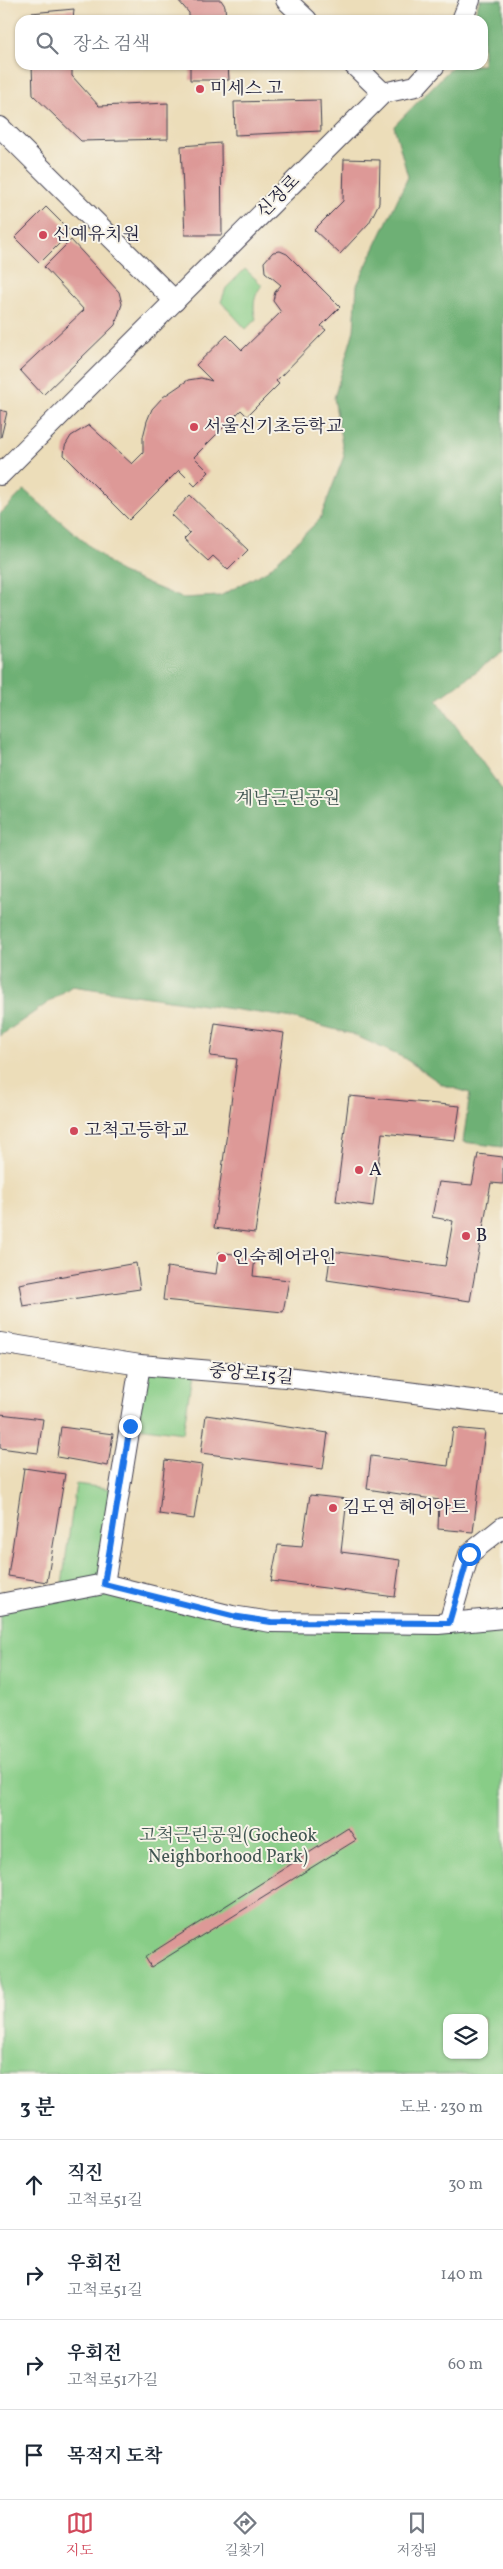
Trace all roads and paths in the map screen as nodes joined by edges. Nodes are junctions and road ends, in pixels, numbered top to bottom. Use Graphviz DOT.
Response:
graph roads {
  1 [pos="286,0"];
  2 [pos="470,0"];
  3 [pos="302,15"];
  4 [pos="464,15"];
  5 [pos="359,70"];
  6 [pos="430,70"];
  7 [pos="383,93"];
  8 [pos="0,127"];
  9 [pos="175,301"];
  10 [pos="0,475"];
  11 [pos="0,1343"];
  12 [pos="140,1365"];
  13 [pos="503,1404"];
  14 [pos="503,1527"];
  15 [pos="104,1584"];
  16 [pos="0,1604"];
  17 [pos="503,1618"];
  18 [pos="449,1623"];
  1 -- 3 [label="street"];
  2 -- 4 [label="street"];
  5 -- 7 [label="street"];
  6 -- 7 [label="street"];
  7 -- 9 [label="street, 신정로"];
  8 -- 9 [label="street"];
  9 -- 10 [label="street, 신정로"];
  11 -- 12 [label="street, 중앙로15길"];
  12 -- 13 [label="street, 중앙로15길"];
  12 -- 15 [label="street"];
  14 -- 18 [label="street"];
  15 -- 16 [label="street"];
  15 -- 18 [label="street"];
  17 -- 18 [label="street"];
}
